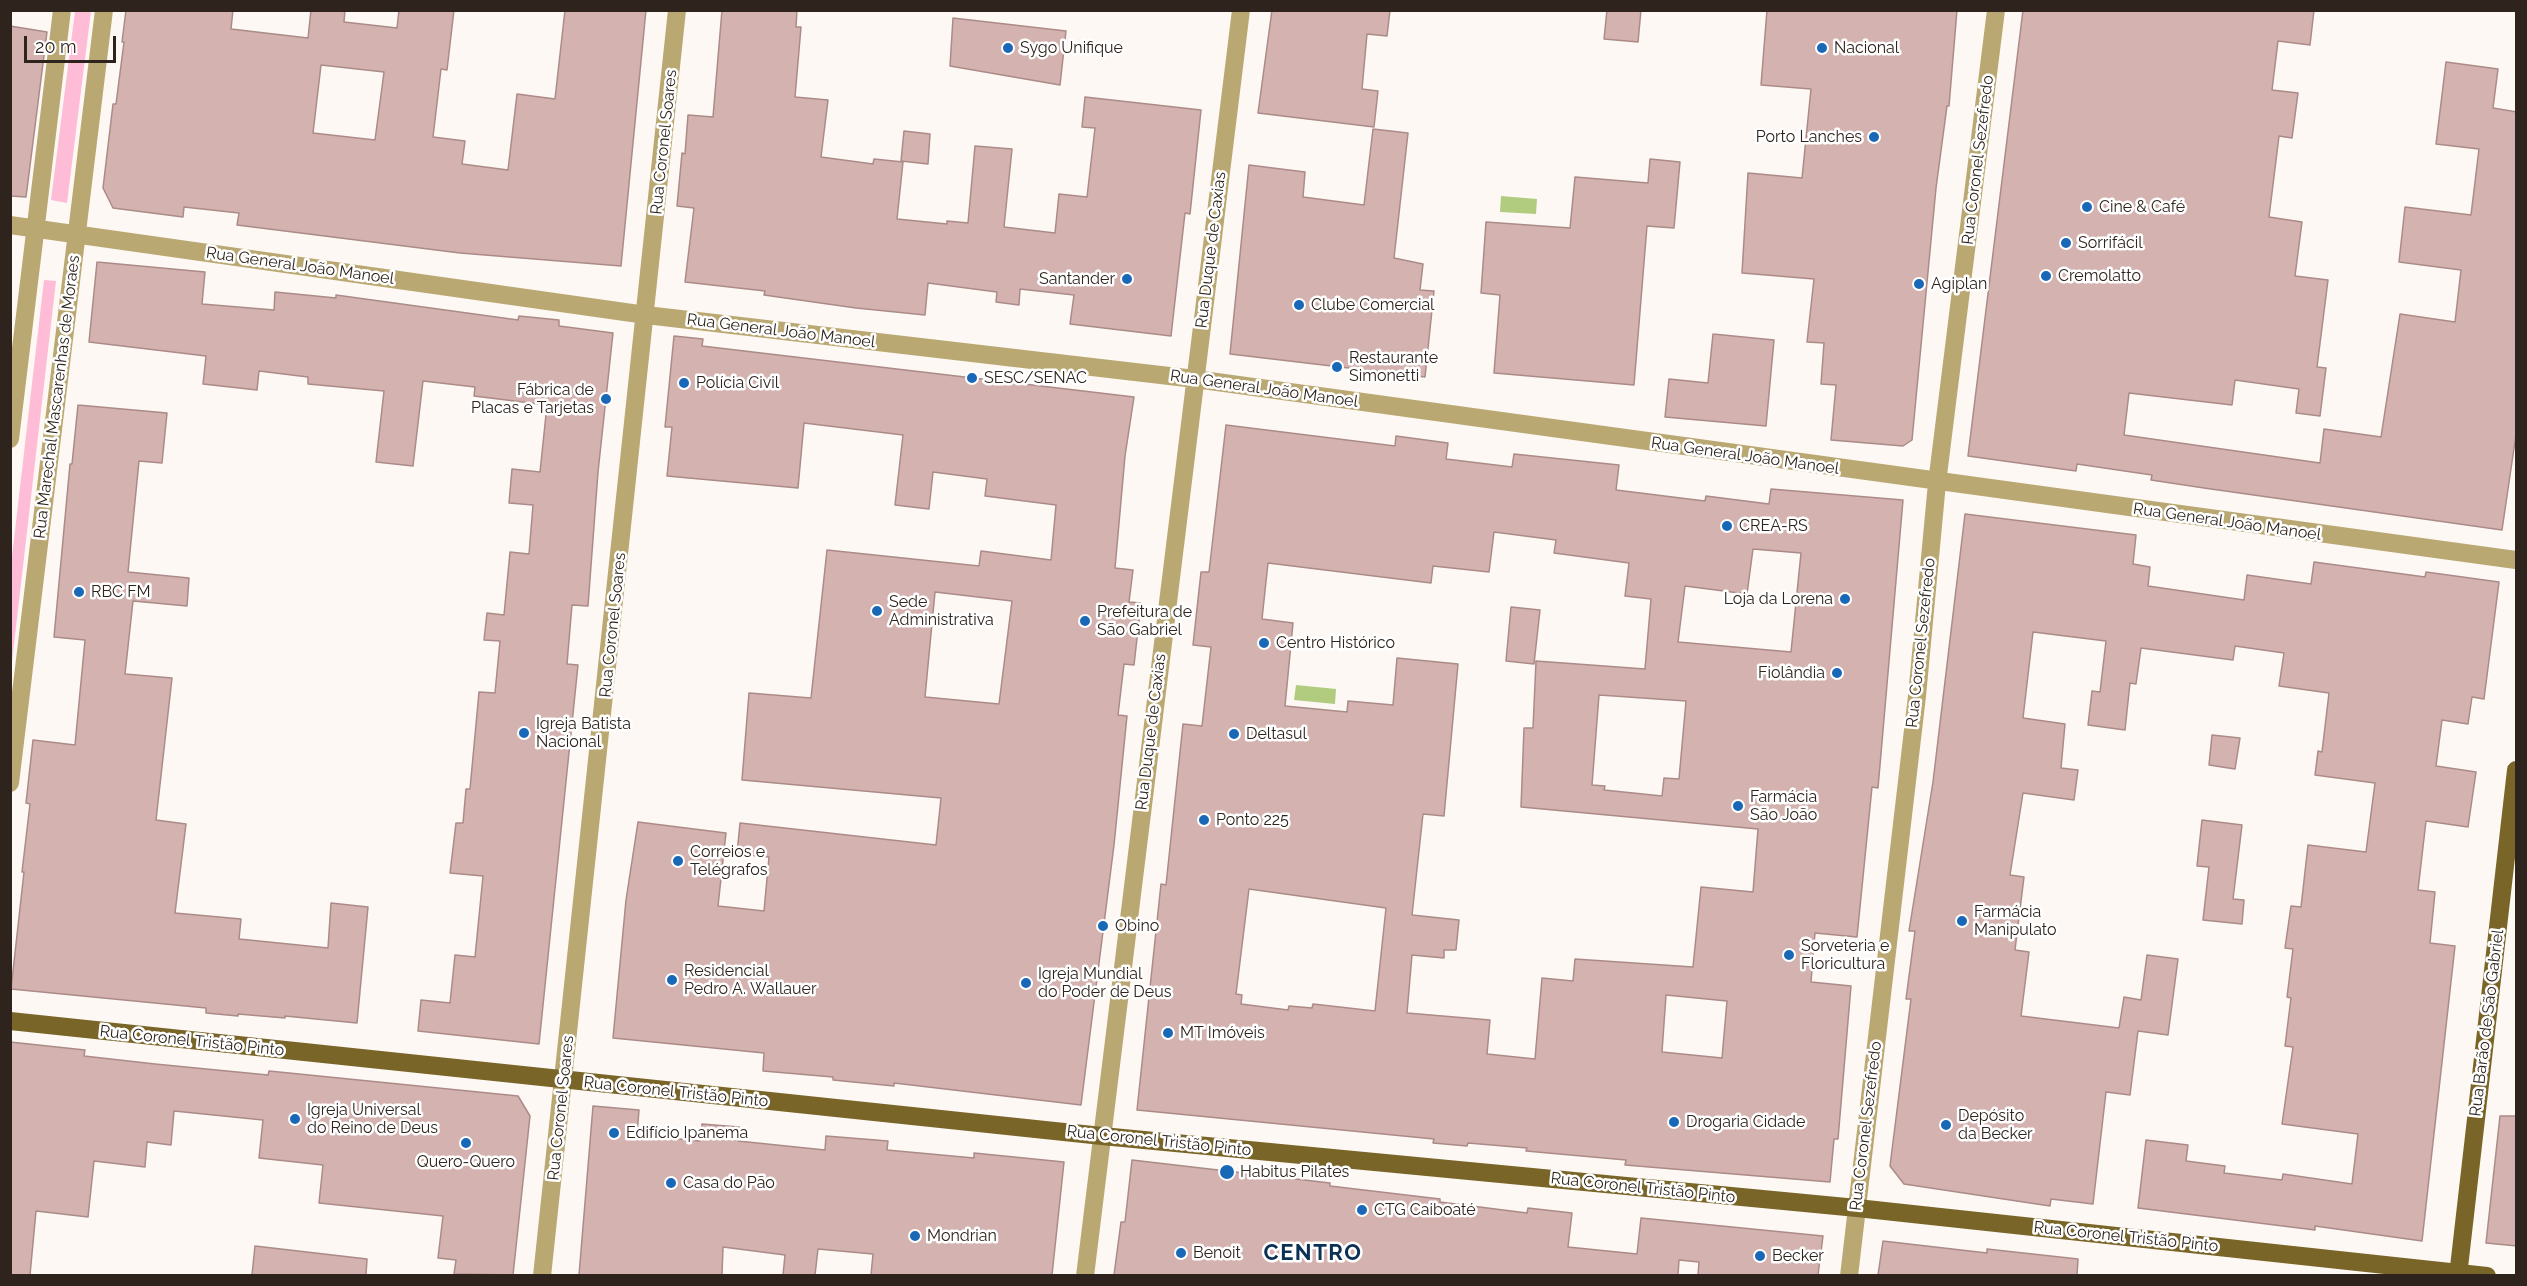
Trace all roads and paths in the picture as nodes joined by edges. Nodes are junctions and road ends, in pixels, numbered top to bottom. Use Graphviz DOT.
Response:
graph roads {
  1 [pos="62,10"];
  2 [pos="105,10"];
  3 [pos="677,10"];
  4 [pos="1241,10"];
  5 [pos="1996,10"];
  6 [pos="10,225"];
  7 [pos="36,229"];
  8 [pos="77,235"];
  9 [pos="646,315"];
  10 [pos="1195,379"];
  11 [pos="10,439"];
  12 [pos="1937,483"];
  13 [pos="2517,560"];
  14 [pos="2517,770"];
  15 [pos="10,783"];
  16 [pos="10,1021"];
  17 [pos="565,1080"];
  18 [pos="1102,1136"];
  19 [pos="1857,1209"];
  20 [pos="2458,1274"];
  21 [pos="542,1275"];
  22 [pos="1085,1275"];
  23 [pos="1849,1275"];
  24 [pos="2487,1275"];
  1 -- 7 [label="street"];
  2 -- 8 [label="street, Rua Marechal Mascarenhas de Moraes"];
  3 -- 9 [label="street, Rua Coronel Soares"];
  4 -- 10 [label="street, Rua Duque de Caxias"];
  5 -- 12 [label="street, Rua Coronel Sezefredo"];
  6 -- 7 [label="street, Rua General João Manoel"];
  7 -- 8 [label="street, Rua General João Manoel"];
  7 -- 11 [label="street"];
  8 -- 9 [label="street, Rua General João Manoel"];
  8 -- 15 [label="street, Rua Marechal Mascarenhas de Moraes"];
  9 -- 10 [label="street, Rua General João Manoel"];
  9 -- 17 [label="street, Rua Coronel Soares"];
  10 -- 12 [label="street, Rua General João Manoel"];
  10 -- 18 [label="street, Rua Duque de Caxias"];
  12 -- 13 [label="street, Rua General João Manoel"];
  12 -- 19 [label="street, Rua Coronel Sezefredo"];
  14 -- 20 [label="main road, Rua Barão de São Gabriel"];
  16 -- 17 [label="main road, Rua Coronel Tristão Pinto"];
  17 -- 18 [label="main road, Rua Coronel Tristão Pinto"];
  17 -- 21 [label="street, Rua Coronel Soares"];
  18 -- 19 [label="main road, Rua Coronel Tristão Pinto"];
  18 -- 22 [label="street, Rua Duque de Caxias"];
  19 -- 20 [label="main road, Rua Coronel Tristão Pinto"];
  19 -- 23 [label="street, Rua Coronel Sezefredo"];
  20 -- 24 [label="main road, Rua Coronel Tristão Pinto"];
}
